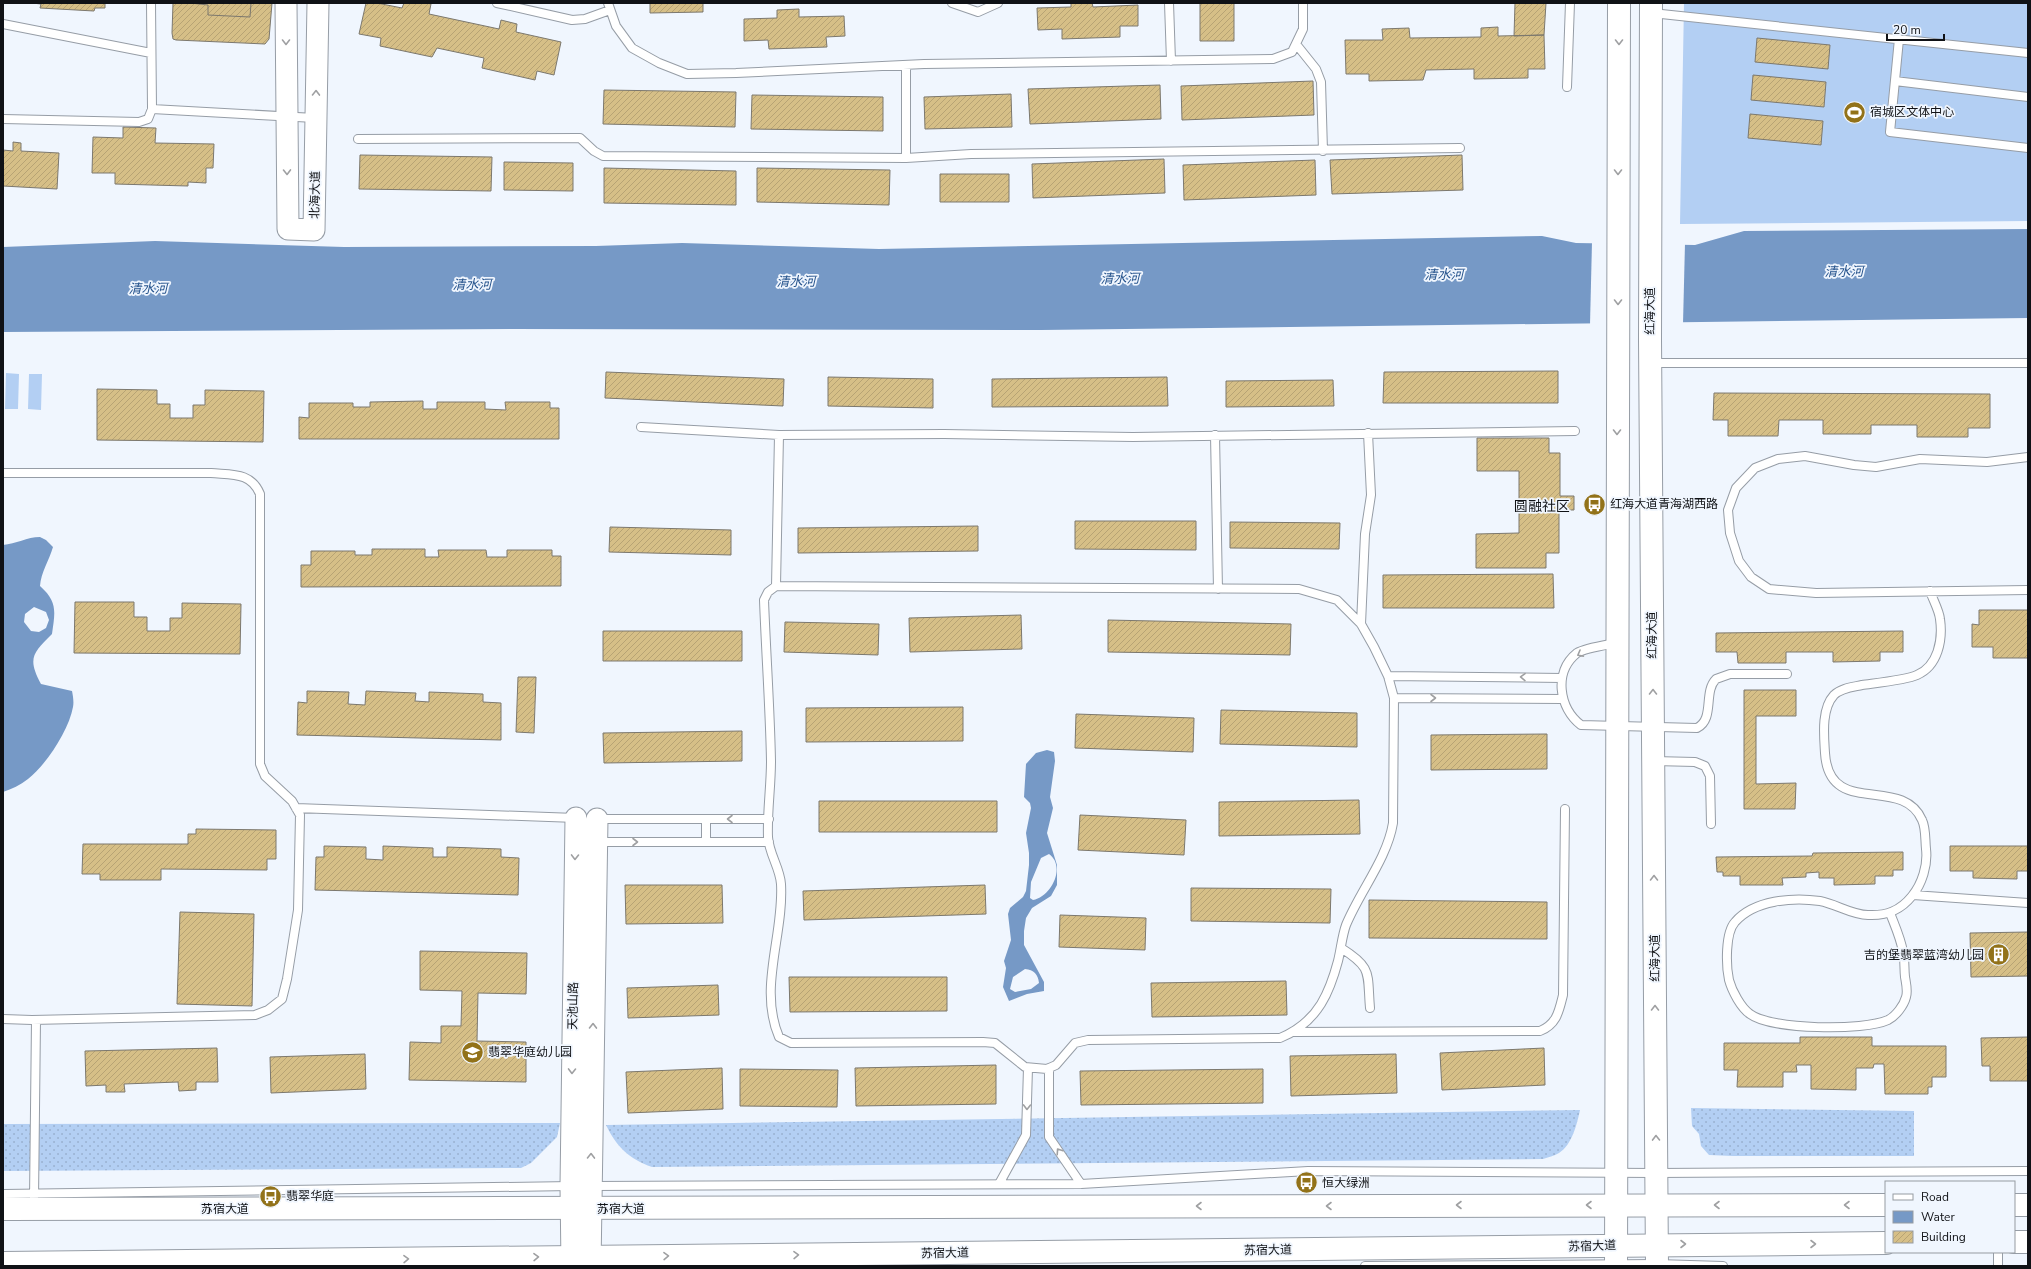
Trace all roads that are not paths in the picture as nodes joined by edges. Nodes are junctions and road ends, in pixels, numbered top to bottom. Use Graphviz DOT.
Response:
graph roads {
  1 [pos="151,3"];
  2 [pos="286,3"];
  3 [pos="318,3"];
  4 [pos="497,3"];
  5 [pos="952,3"];
  6 [pos="998,3"];
  7 [pos="1169,3"];
  8 [pos="1303,3"];
  9 [pos="1570,3"];
  10 [pos="1619,3"];
  11 [pos="609,7"];
  12 [pos="1651,8"];
  13 [pos="3,24"];
  14 [pos="1899,39"];
  15 [pos="1296,44"];
  16 [pos="152,53"];
  17 [pos="2028,53"];
  18 [pos="1171,61"];
  19 [pos="906,65"];
  20 [pos="1895,81"];
  21 [pos="1567,87"];
  22 [pos="2028,97"];
  23 [pos="152,109"];
  24 [pos="286,116"];
  25 [pos="316,118"];
  26 [pos="3,120"];
  27 [pos="358,139"];
  28 [pos="1460,148"];
  29 [pos="2028,148"];
  30 [pos="1323,151"];
  31 [pos="906,158"];
  32 [pos="1650,363"];
  33 [pos="2028,363"];
  34 [pos="641,427"];
  35 [pos="1575,431"];
  36 [pos="1368,433"];
  37 [pos="779,435"];
  38 [pos="1215,436"];
  39 [pos="2028,457"];
  40 [pos="3,473"];
  41 [pos="776,586"];
  42 [pos="1218,589"];
  43 [pos="2028,590"];
  44 [pos="1930,591"];
  45 [pos="1361,624"];
  46 [pos="1617,642"];
  47 [pos="1787,674"];
  48 [pos="1388,676"];
  49 [pos="1562,678"];
  50 [pos="1394,698"];
  51 [pos="1562,699"];
  52 [pos="1616,725"];
  53 [pos="1653,726"];
  54 [pos="1653,761"];
  55 [pos="296,808"];
  56 [pos="1565,809"];
  57 [pos="586,819"];
  58 [pos="706,819"];
  59 [pos="769,820"];
  60 [pos="1711,824"];
  61 [pos="596,842"];
  62 [pos="706,842"];
  63 [pos="769,842"];
  64 [pos="1913,896"];
  65 [pos="2028,903"];
  66 [pos="1890,914"];
  67 [pos="1341,948"];
  68 [pos="1370,1008"];
  69 [pos="3,1019"];
  70 [pos="36,1020"];
  71 [pos="1294,1032"];
  72 [pos="1028,1068"];
  73 [pos="1050,1068"];
  74 [pos="2028,1171"];
  75 [pos="1615,1172"];
  76 [pos="1656,1173"];
  77 [pos="999,1184"];
  78 [pos="1081,1184"];
  79 [pos="581,1186"];
  80 [pos="3,1194"];
  81 [pos="34,1201"];
  82 [pos="1615,1205"];
  83 [pos="1656,1205"];
  84 [pos="1885,1205"];
  85 [pos="2015,1205"];
  86 [pos="2028,1205"];
  87 [pos="581,1209"];
  88 [pos="3,1210"];
  89 [pos="2015,1242"];
  90 [pos="2028,1242"];
  91 [pos="1885,1243"];
  92 [pos="1998,1253"];
  93 [pos="1616,1258"];
  94 [pos="1657,1258"];
  95 [pos="581,1261"];
  96 [pos="3,1263"];
  97 [pos="1365,1266"];
  98 [pos="1723,1266"];
  99 [pos="1998,1266"];
  1 -- 16 [label="lane"];
  2 -- 24 [label="street, 北海大道, one-way"];
  25 -- 3 [label="street, 北海大道, one-way"];
  4 -- 11 [label="lane"];
  5 -- 6 [label="lane"];
  7 -- 18 [label="lane"];
  8 -- 15 [label="lane"];
  9 -- 21 [label="lane"];
  10 -- 46 [label="main road, one-way"];
  11 -- 19 [label="lane"];
  12 -- 14 [label="lane"];
  12 -- 32 [label="main road, 红海大道"];
  13 -- 16 [label="lane"];
  14 -- 17 [label="lane"];
  14 -- 20 [label="lane"];
  15 -- 18 [label="lane"];
  15 -- 30 [label="lane"];
  16 -- 23 [label="lane"];
  18 -- 19 [label="lane"];
  19 -- 31 [label="lane"];
  20 -- 22 [label="lane"];
  20 -- 29 [label="lane"];
  23 -- 24 [label="lane"];
  23 -- 26 [label="lane"];
  24 -- 25 [label="lane"];
  24 -- 25 [label="street, 北海大道, one-way"];
  27 -- 31 [label="lane"];
  28 -- 30 [label="lane"];
  30 -- 31 [label="lane"];
  32 -- 33 [label="lane"];
  53 -- 32 [label="main road, 红海大道, one-way"];
  34 -- 37 [label="lane"];
  35 -- 36 [label="lane"];
  36 -- 38 [label="lane"];
  36 -- 45 [label="lane"];
  37 -- 38 [label="lane"];
  37 -- 41 [label="lane"];
  38 -- 42 [label="lane"];
  39 -- 44 [label="lane"];
  40 -- 55 [label="lane"];
  41 -- 42 [label="lane"];
  41 -- 59 [label="lane"];
  42 -- 45 [label="lane"];
  43 -- 44 [label="lane"];
  44 -- 64 [label="lane"];
  45 -- 48 [label="lane"];
  46 -- 49 [label="lane, one-way"];
  46 -- 52 [label="main road"];
  47 -- 53 [label="lane"];
  49 -- 48 [label="lane, one-way"];
  48 -- 50 [label="lane"];
  49 -- 51 [label="lane"];
  50 -- 51 [label="lane, one-way"];
  50 -- 67 [label="lane"];
  51 -- 52 [label="lane"];
  52 -- 53 [label="lane"];
  52 -- 75 [label="main road"];
  53 -- 54 [label="main road, 红海大道"];
  54 -- 60 [label="lane"];
  76 -- 54 [label="main road, 红海大道, one-way"];
  55 -- 57 [label="lane"];
  55 -- 70 [label="lane"];
  56 -- 71 [label="lane"];
  57 -- 58 [label="lane"];
  57 -- 61 [label="street"];
  57 -- 79 [label="street, 天池山路, one-way"];
  59 -- 58 [label="lane, one-way"];
  58 -- 62 [label="lane"];
  59 -- 63 [label="lane"];
  61 -- 62 [label="lane, one-way"];
  79 -- 61 [label="street, one-way"];
  62 -- 63 [label="lane"];
  63 -- 72 [label="lane"];
  64 -- 65 [label="lane"];
  64 -- 66 [label="lane"];
  66 -- 66 [label="lane"];
  67 -- 68 [label="lane"];
  67 -- 71 [label="lane"];
  69 -- 70 [label="lane"];
  70 -- 81 [label="lane"];
  71 -- 73 [label="lane"];
  72 -- 73 [label="lane"];
  72 -- 77 [label="lane, one-way"];
  78 -- 73 [label="lane, one-way"];
  74 -- 76 [label="lane"];
  75 -- 76 [label="lane"];
  75 -- 78 [label="lane"];
  75 -- 82 [label="main road"];
  76 -- 83 [label="main road, 红海大道"];
  77 -- 78 [label="lane"];
  77 -- 79 [label="lane"];
  79 -- 81 [label="lane"];
  79 -- 87 [label="street"];
  80 -- 81 [label="lane"];
  81 -- 87 [label="main road, 苏宿大道"];
  81 -- 88 [label="main road, 苏宿大道"];
  82 -- 83 [label="main road, 苏宿大道"];
  82 -- 87 [label="main road, 苏宿大道, one-way"];
  82 -- 93 [label="main road"];
  84 -- 83 [label="main road, 苏宿大道, one-way"];
  83 -- 94 [label="main road, 红海大道"];
  85 -- 86 [label="main road"];
  87 -- 95 [label="street"];
  89 -- 90 [label="main road"];
  94 -- 91 [label="main road, 苏宿大道, one-way"];
  92 -- 99 [label="lane"];
  93 -- 94 [label="main road, 苏宿大道"];
  95 -- 93 [label="main road, 苏宿大道, one-way"];
  93 -- 97 [label="lane"];
  94 -- 98 [label="lane"];
  96 -- 95 [label="main road, 苏宿大道, one-way"];
}
